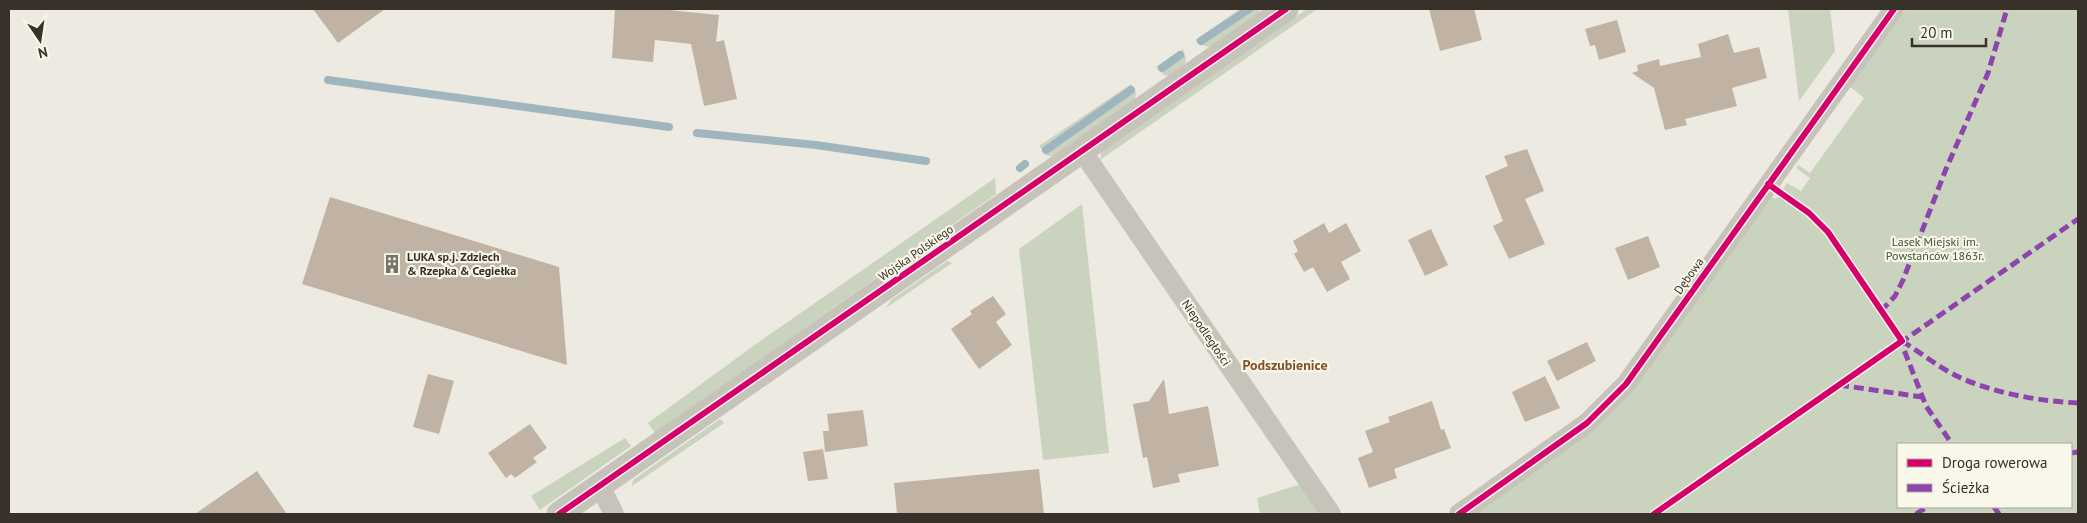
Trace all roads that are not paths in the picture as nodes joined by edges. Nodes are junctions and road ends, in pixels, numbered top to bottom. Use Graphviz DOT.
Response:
graph roads {
  1 [pos="1286,9"];
  2 [pos="1894,9"];
  3 [pos="1082,151"];
  4 [pos="600,486"];
  5 [pos="559,514"];
  6 [pos="614,514"];
  7 [pos="1331,514"];
  8 [pos="1459,514"];
  1 -- 3 [label="street, Wojska Polskiego"];
  2 -- 8 [label="street, Dębowa"];
  3 -- 4 [label="street, Wojska Polskiego"];
  3 -- 7 [label="street, Niepodległości"];
  4 -- 5 [label="street, Wojska Polskiego"];
  4 -- 6 [label="street"];
}
